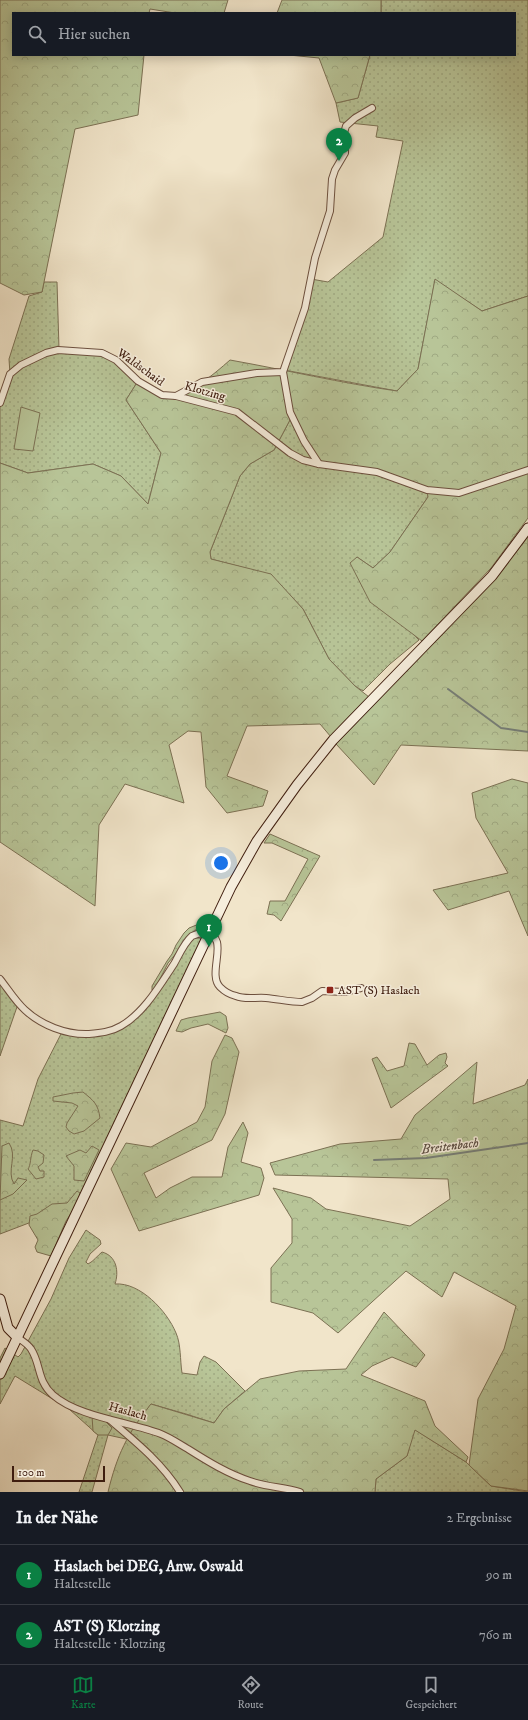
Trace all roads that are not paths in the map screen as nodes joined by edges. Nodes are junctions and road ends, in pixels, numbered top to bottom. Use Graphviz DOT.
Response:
graph roads {
  1 [pos="372,108"];
  2 [pos="283,372"];
  3 [pos="176,396"];
  4 [pos="0,403"];
  5 [pos="319,464"];
  6 [pos="528,470"];
  7 [pos="528,528"];
  8 [pos="210,934"];
  9 [pos="0,979"];
  10 [pos="361,988"];
  11 [pos="0,1299"];
  12 [pos="17,1337"];
  13 [pos="0,1374"];
  14 [pos="109,1419"];
  15 [pos="180,1492"];
  16 [pos="300,1492"];
  1 -- 2 [label="street"];
  2 -- 3 [label="street, Klotzing"];
  2 -- 5 [label="street"];
  3 -- 4 [label="street, Waldschaid"];
  3 -- 5 [label="street, Klotzing"];
  5 -- 6 [label="street, Klotzing"];
  7 -- 8 [label="main road"];
  8 -- 9 [label="street"];
  8 -- 10 [label="street"];
  8 -- 12 [label="main road"];
  11 -- 12 [label="main road, Haslach"];
  12 -- 13 [label="main road"];
  12 -- 14 [label="street, Haslach"];
  14 -- 15 [label="street"];
  14 -- 16 [label="street, Haslach"];
}
